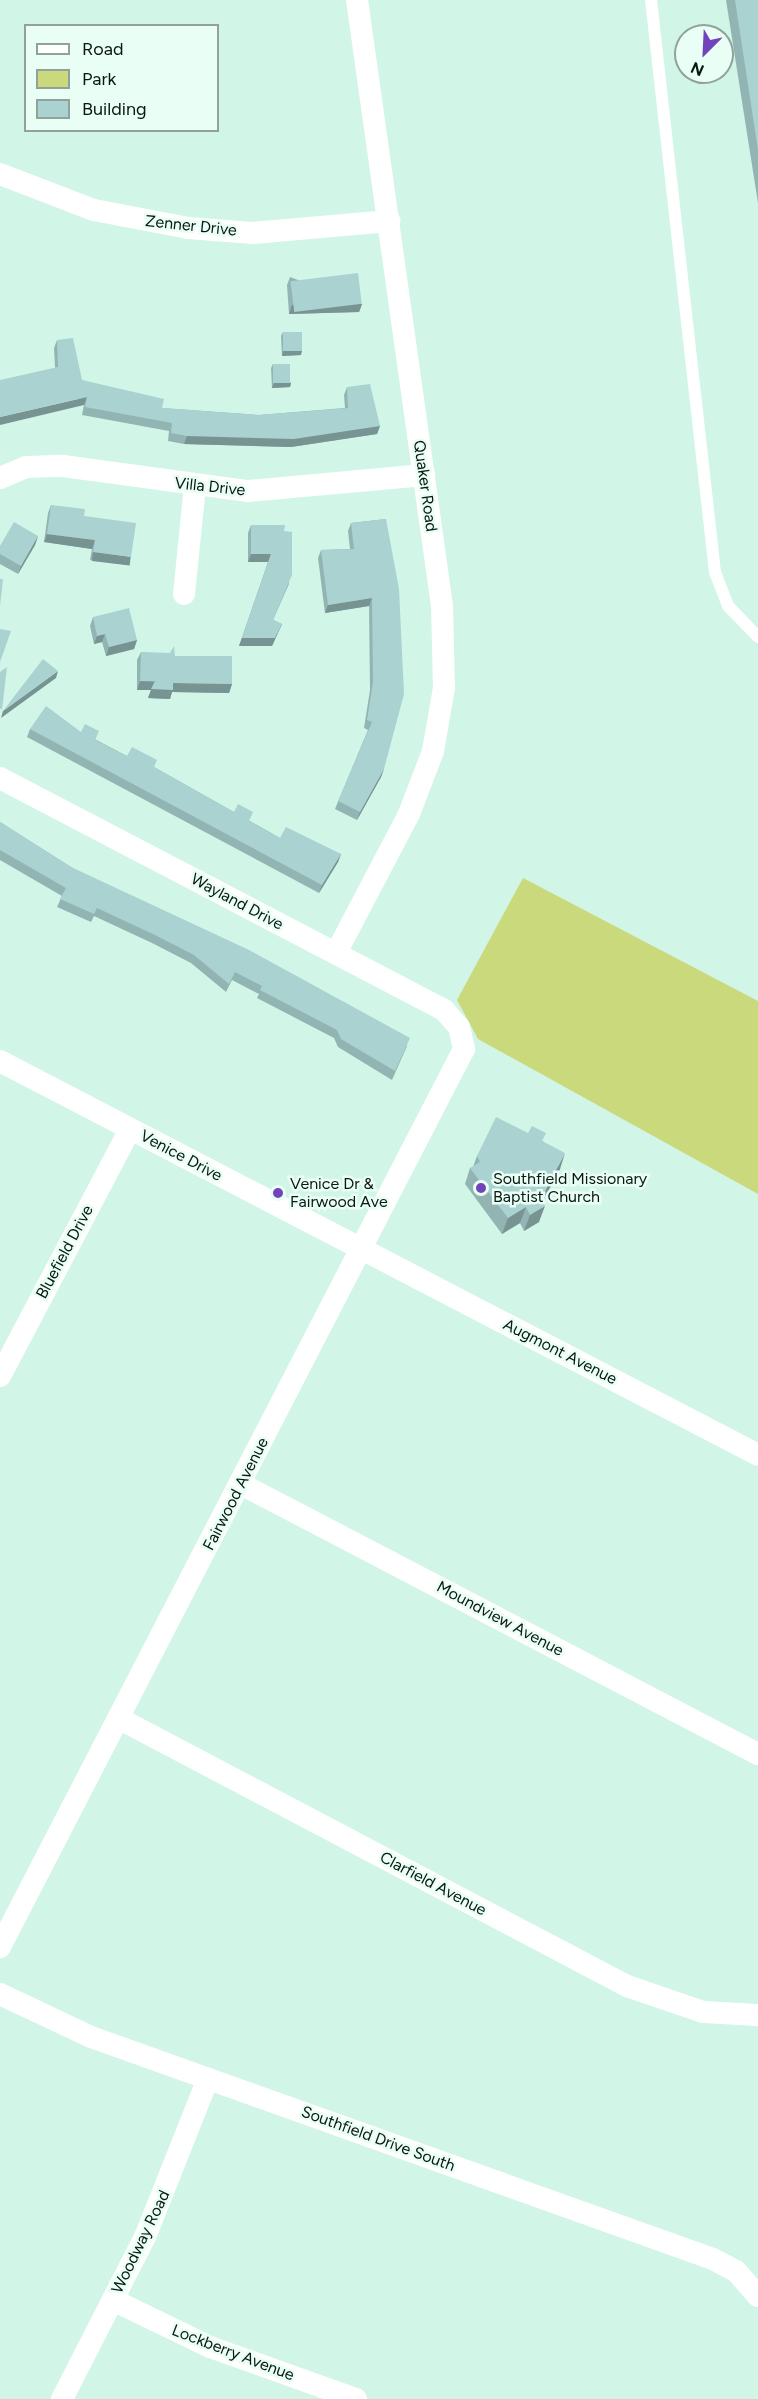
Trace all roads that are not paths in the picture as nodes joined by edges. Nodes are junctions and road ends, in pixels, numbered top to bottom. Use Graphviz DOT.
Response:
graph roads {
  1 [pos="357,0"];
  2 [pos="651,0"];
  3 [pos="0,174"];
  4 [pos="389,221"];
  5 [pos="424,475"];
  6 [pos="0,478"];
  7 [pos="195,486"];
  8 [pos="184,594"];
  9 [pos="758,637"];
  10 [pos="0,778"];
  11 [pos="336,953"];
  12 [pos="464,1038"];
  13 [pos="0,1061"];
  14 [pos="130,1129"];
  15 [pos="362,1251"];
  16 [pos="0,1376"];
  17 [pos="758,1455"];
  18 [pos="242,1484"];
  19 [pos="120,1719"];
  20 [pos="758,1754"];
  21 [pos="0,1947"];
  22 [pos="0,1994"];
  23 [pos="758,2015"];
  24 [pos="208,2079"];
  25 [pos="756,2292"];
  26 [pos="113,2300"];
  27 [pos="324,2394"];
  28 [pos="62,2399"];
  29 [pos="356,2399"];
  1 -- 4 [label="street, Quaker Road"];
  2 -- 9 [label="lane"];
  3 -- 4 [label="street, Zenner Drive"];
  4 -- 5 [label="street, Quaker Road"];
  5 -- 7 [label="street, Villa Drive"];
  5 -- 11 [label="street, Quaker Road"];
  6 -- 7 [label="street, Villa Drive"];
  7 -- 8 [label="street"];
  10 -- 11 [label="street, Wayland Drive"];
  11 -- 12 [label="street, Wayland Drive"];
  12 -- 15 [label="street, Fairwood Avenue"];
  13 -- 14 [label="street, Venice Drive"];
  14 -- 15 [label="street, Venice Drive"];
  14 -- 16 [label="street, Bluefield Drive"];
  15 -- 17 [label="street, Augmont Avenue"];
  15 -- 18 [label="street, Fairwood Avenue"];
  18 -- 19 [label="street, Fairwood Avenue"];
  18 -- 20 [label="street, Moundview Avenue"];
  19 -- 21 [label="street, Fairwood Avenue"];
  19 -- 23 [label="street, Clarfield Avenue"];
  22 -- 24 [label="street, Southfield Drive South"];
  24 -- 25 [label="street, Southfield Drive South"];
  24 -- 26 [label="street, Woodway Road"];
  26 -- 27 [label="street, Lockberry Avenue"];
  26 -- 28 [label="street, Woodway Road"];
  27 -- 29 [label="street, Lockberry Avenue"];
}
